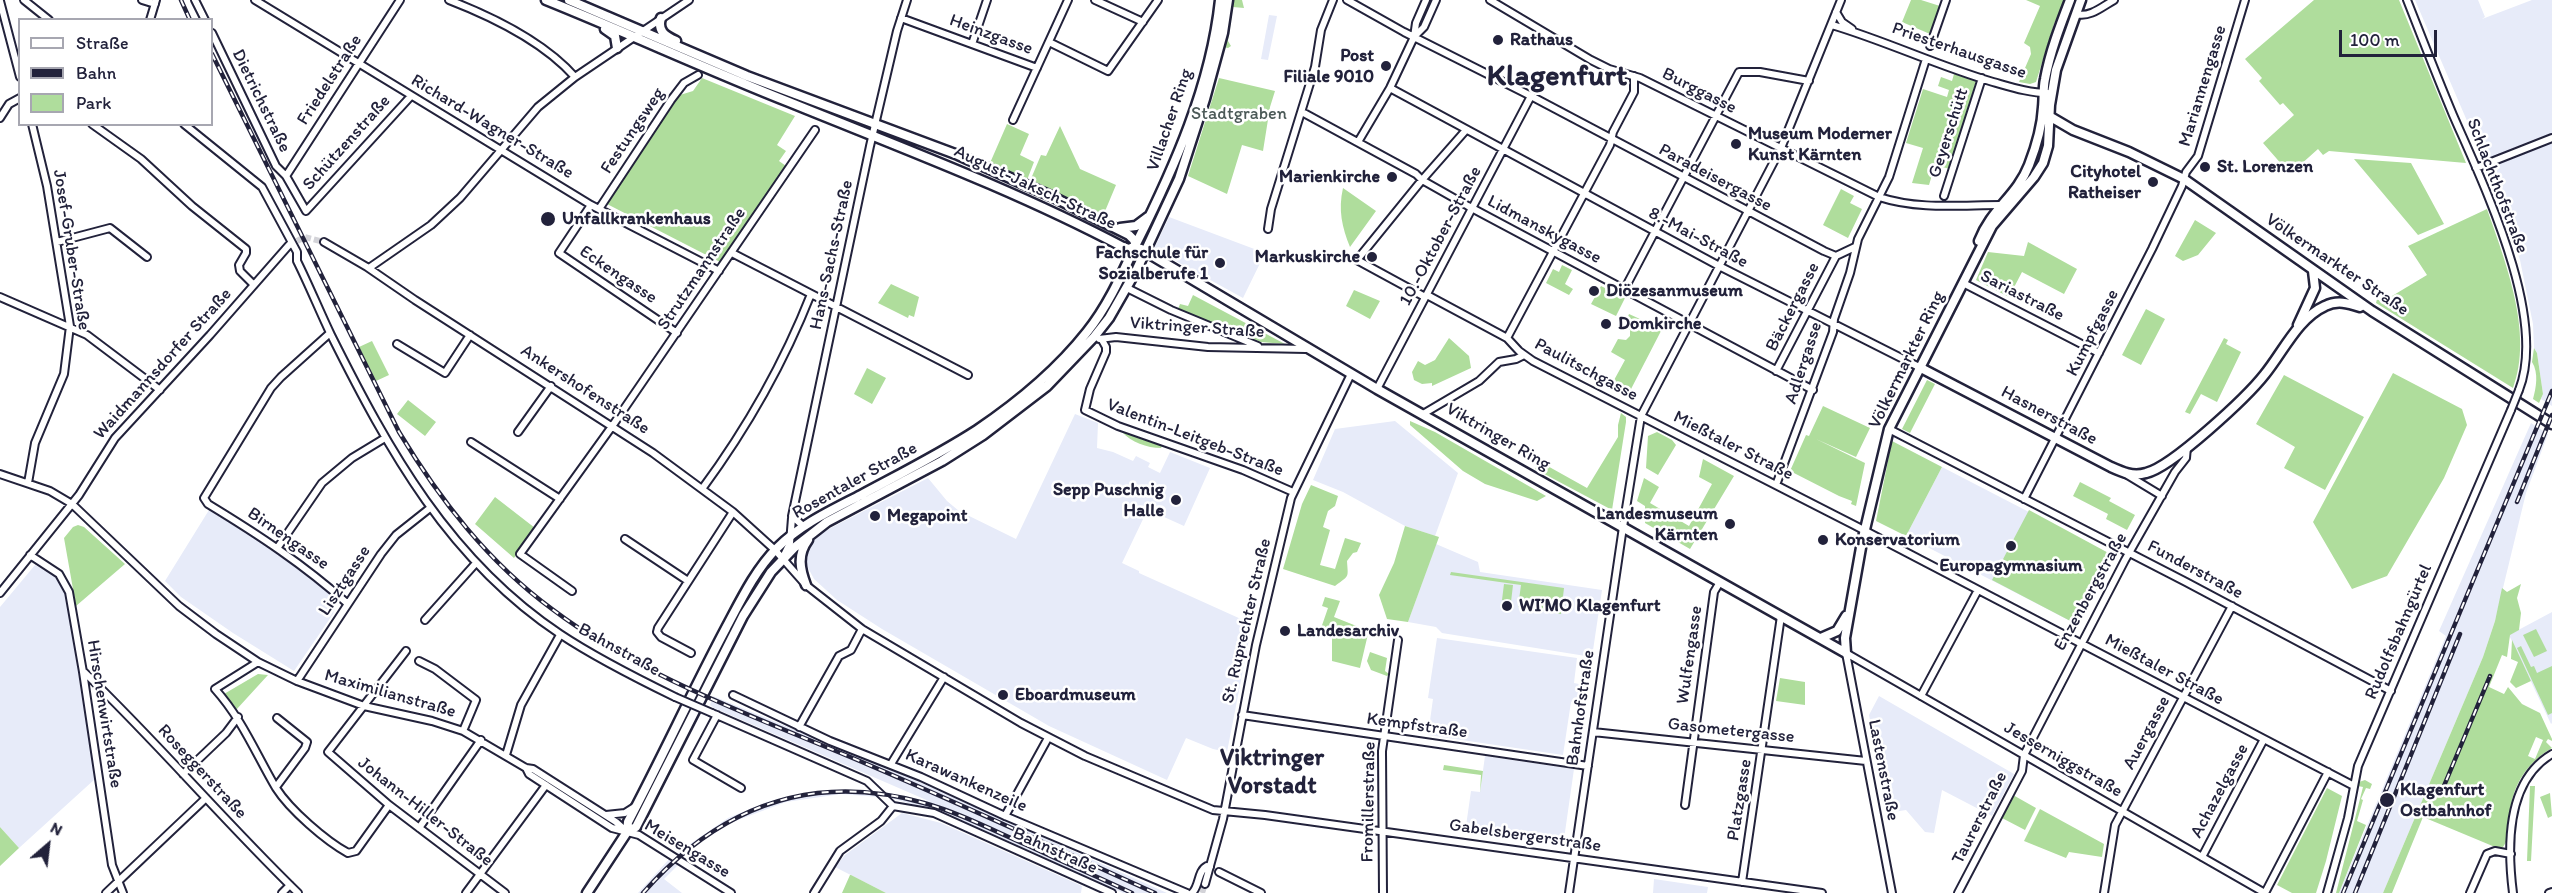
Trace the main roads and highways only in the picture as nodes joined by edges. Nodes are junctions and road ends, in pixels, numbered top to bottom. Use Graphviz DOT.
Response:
graph roads {
  1 [pos="546,0"];
  2 [pos="569,0"];
  3 [pos="1220,0"];
  4 [pos="1228,0"];
  5 [pos="2070,0"];
  6 [pos="2081,0"];
  7 [pos="2076,14"];
  8 [pos="661,18"];
  9 [pos="598,22"];
  10 [pos="636,34"];
  11 [pos="617,48"];
  12 [pos="687,51"];
  13 [pos="2047,93"];
  14 [pos="2049,116"];
  15 [pos="2073,130"];
  16 [pos="2049,135"];
  17 [pos="2036,145"];
  18 [pos="2006,204"];
  19 [pos="1150,215"];
  20 [pos="1116,228"];
  21 [pos="1136,246"];
  22 [pos="1145,251"];
  23 [pos="2313,272"];
  24 [pos="2372,311"];
  25 [pos="2294,333"];
  26 [pos="1094,337"];
  27 [pos="1919,367"];
  28 [pos="2552,423"];
  29 [pos="2124,473"];
  30 [pos="813,533"];
  31 [pos="806,585"];
  32 [pos="1852,602"];
  33 [pos="1821,638"];
  34 [pos="1846,653"];
  35 [pos="627,832"];
  36 [pos="587,893"];
  1 -- 9 [label="main road, August-Jaksch-Straße"];
  2 -- 10 [label="main road, August-Jaksch-Straße"];
  3 -- 19 [label="main road, Villacher Ring"];
  4 -- 22 [label="main road, Villacher Ring"];
  5 -- 7 [label="main road"];
  5 -- 13 [label="main road"];
  6 -- 7 [label="main road"];
  7 -- 13 [label="main road"];
  8 -- 12 [label="main road"];
  9 -- 10 [label="main road, August-Jaksch-Straße"];
  9 -- 11 [label="main road"];
  10 -- 12 [label="main road, August-Jaksch-Straße"];
  10 -- 21 [label="main road, August-Jaksch-Straße"];
  12 -- 20 [label="main road, August-Jaksch-Straße"];
  13 -- 14 [label="main road"];
  13 -- 17 [label="main road"];
  14 -- 15 [label="main road, Völkermarkter Straße"];
  14 -- 16 [label="main road"];
  15 -- 16 [label="main road"];
  15 -- 23 [label="main road, Völkermarkter Straße"];
  16 -- 17 [label="main road"];
  16 -- 18 [label="main road"];
  17 -- 18 [label="main road"];
  18 -- 27 [label="main road, Völkermarkter Ring"];
  19 -- 20 [label="main road"];
  19 -- 21 [label="main road, Villacher Ring"];
  20 -- 21 [label="main road, August-Jaksch-Straße"];
  21 -- 22 [label="main road, Viktringer Ring"];
  21 -- 26 [label="main road, Rosentaler Straße"];
  22 -- 26 [label="main road, Rosentaler Straße"];
  22 -- 33 [label="main road, Viktringer Ring"];
  23 -- 24 [label="main road, Völkermarkter Straße"];
  23 -- 25 [label="main road"];
  24 -- 25 [label="main road, Enzenbergstraße"];
  24 -- 28 [label="main road, Völkermarkter Straße"];
  25 -- 29 [label="main road, Enzenbergstraße"];
  26 -- 30 [label="main road, Rosentaler Straße"];
  26 -- 35 [label="main road, Rosentaler Straße"];
  27 -- 29 [label="main road, Hasnerstraße"];
  27 -- 32 [label="main road, Völkermarkter Ring"];
  30 -- 31 [label="main road"];
  30 -- 35 [label="main road, Rosentaler Straße"];
  32 -- 33 [label="main road"];
  32 -- 34 [label="main road, Völkermarkter Ring"];
  33 -- 34 [label="main road, Viktringer Ring"];
  35 -- 36 [label="main road"];
}
